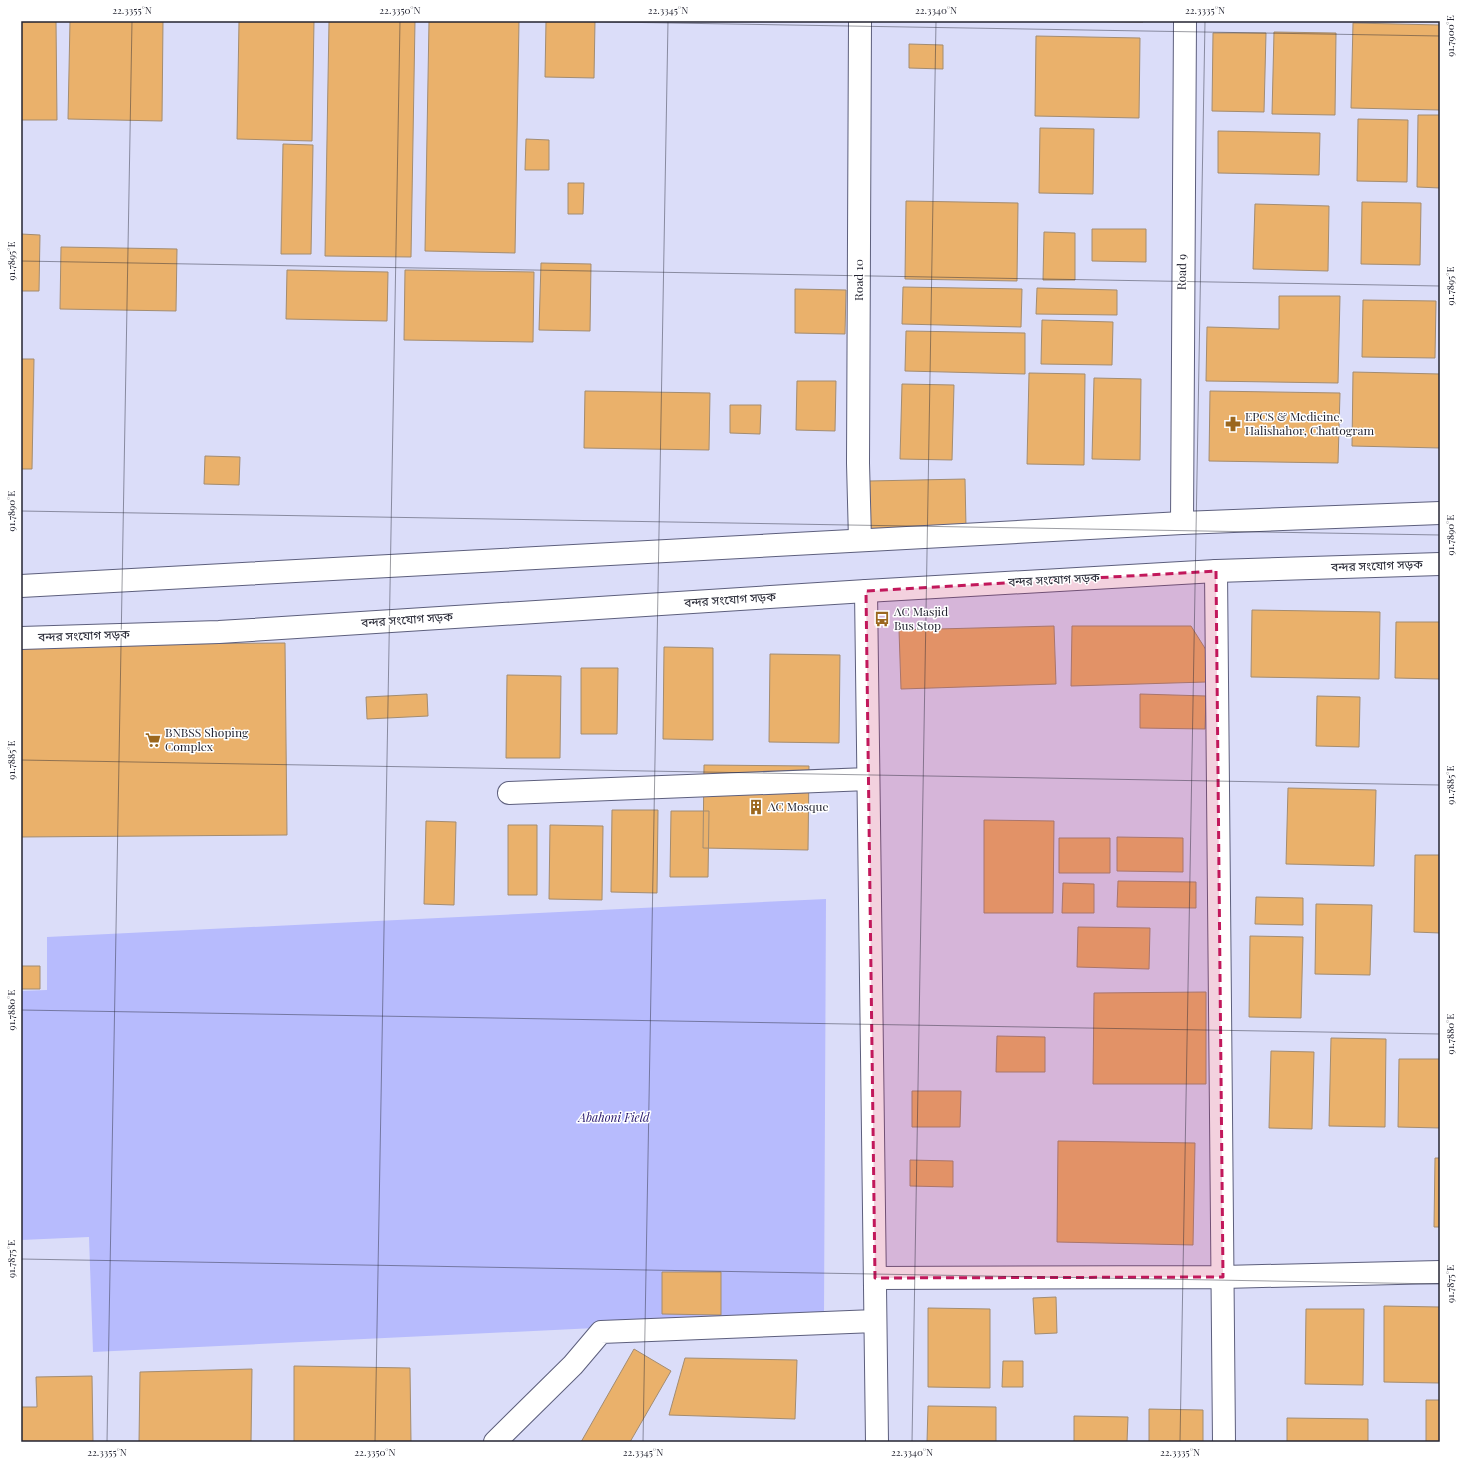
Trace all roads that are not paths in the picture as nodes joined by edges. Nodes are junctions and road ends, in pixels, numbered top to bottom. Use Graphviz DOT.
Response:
graph roads {
  1 [pos="860,21"];
  2 [pos="1184,21"];
  3 [pos="1440,513"];
  4 [pos="1182,523"];
  5 [pos="860,540"];
  6 [pos="1440,564"];
  7 [pos="1216,571"];
  8 [pos="21,586"];
  9 [pos="866,591"];
  10 [pos="21,638"];
  11 [pos="868,778"];
  12 [pos="509,793"];
  13 [pos="1440,1272"];
  14 [pos="1223,1277"];
  15 [pos="875,1278"];
  16 [pos="875,1320"];
  17 [pos="495,1442"];
  18 [pos="877,1442"];
  19 [pos="1224,1442"];
  1 -- 5 [label="main road, Road 10"];
  2 -- 4 [label="main road, Road 9"];
  3 -- 4 [label="main road"];
  4 -- 5 [label="main road"];
  5 -- 8 [label="main road"];
  6 -- 7 [label="main road, বন্দর সংযোগ সড়ক"];
  7 -- 9 [label="main road, বন্দর সংযোগ সড়ক"];
  7 -- 14 [label="main road"];
  9 -- 10 [label="main road, বন্দর সংযোগ সড়ক"];
  9 -- 11 [label="main road"];
  11 -- 12 [label="main road"];
  11 -- 15 [label="main road"];
  13 -- 14 [label="main road"];
  14 -- 15 [label="main road"];
  14 -- 19 [label="main road"];
  15 -- 16 [label="main road"];
  16 -- 17 [label="main road"];
  16 -- 18 [label="main road"];
}
